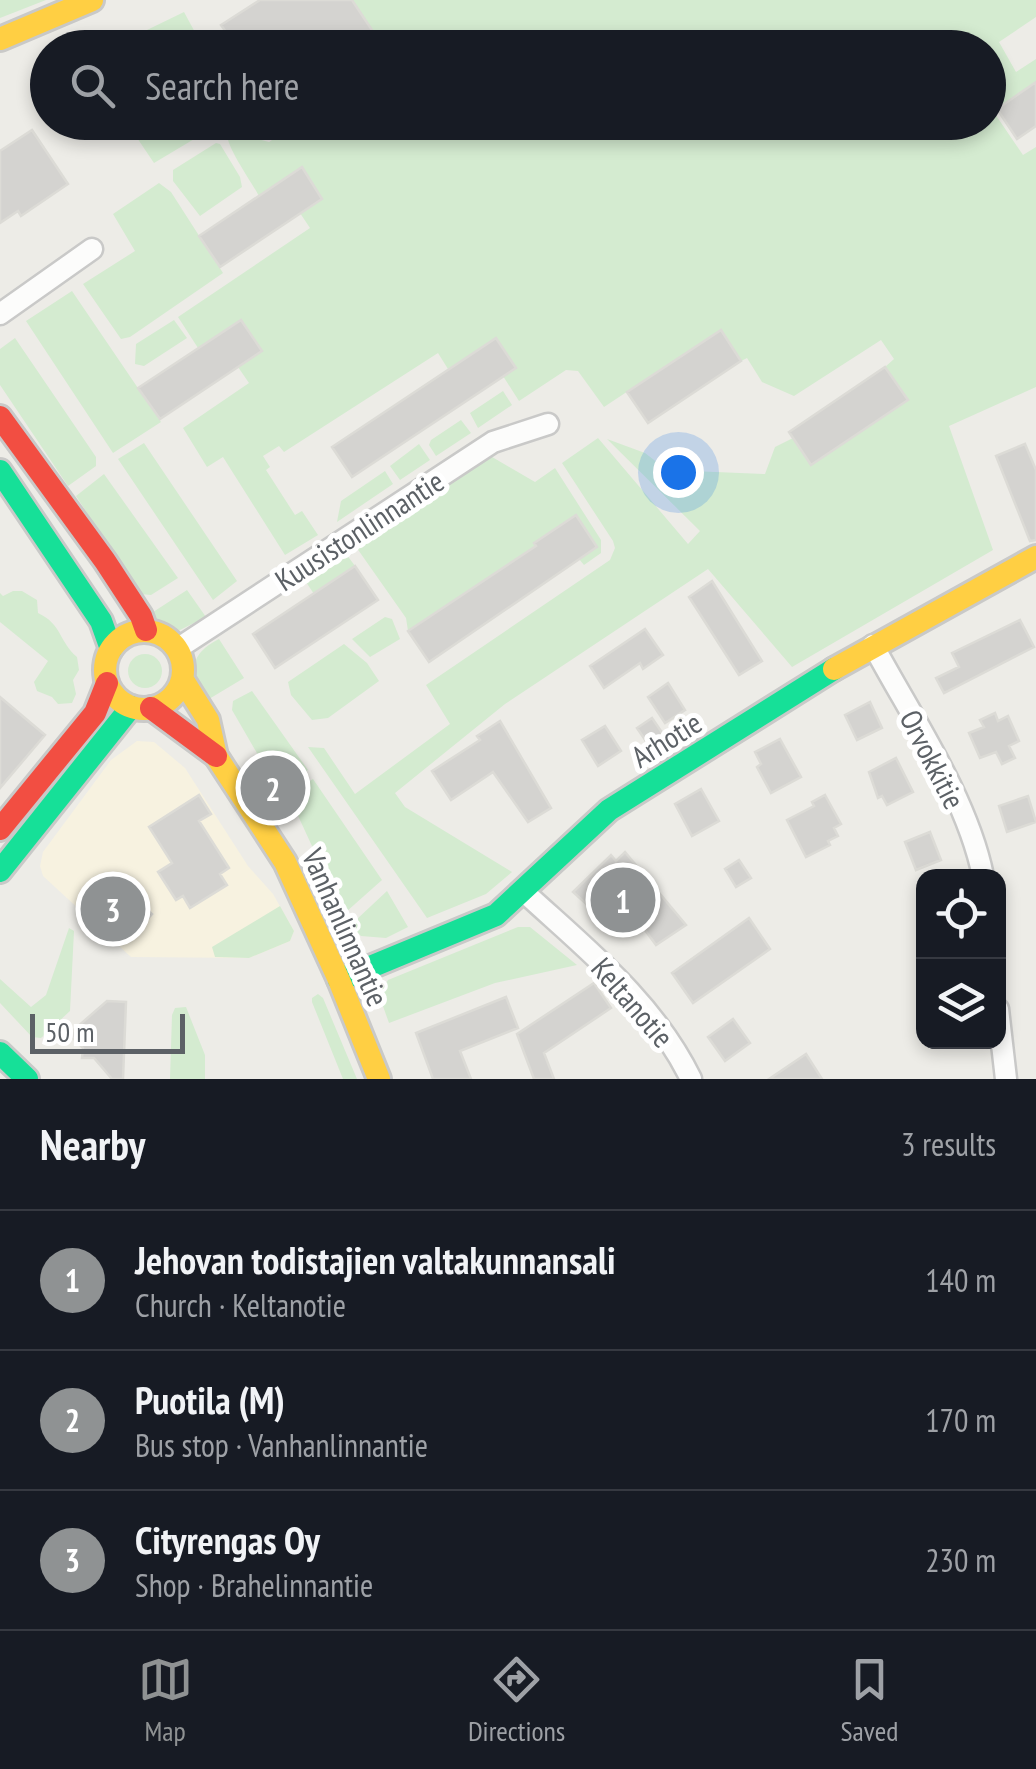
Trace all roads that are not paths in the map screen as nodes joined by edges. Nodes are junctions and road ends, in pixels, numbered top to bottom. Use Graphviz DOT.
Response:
graph roads {
  1 [pos="92,0"];
  2 [pos="0,39"];
  3 [pos="92,249"];
  4 [pos="0,314"];
  5 [pos="0,417"];
  6 [pos="548,424"];
  7 [pos="0,471"];
  8 [pos="1036,558"];
  9 [pos="146,630"];
  10 [pos="873,645"];
  11 [pos="112,650"];
  12 [pos="177,650"];
  13 [pos="183,680"];
  14 [pos="107,683"];
  15 [pos="141,708"];
  16 [pos="216,756"];
  17 [pos="0,829"];
  18 [pos="980,869"];
  19 [pos="0,870"];
  20 [pos="523,891"];
  21 [pos="340,980"];
  22 [pos="1003,1049"];
  23 [pos="0,1052"];
  24 [pos="28,1079"];
  25 [pos="379,1079"];
  26 [pos="691,1079"];
  27 [pos="1006,1079"];
  1 -- 2 [label="main road"];
  3 -- 4 [label="street"];
  5 -- 9 [label="main road"];
  6 -- 12 [label="street, Kuusistonlinnantie"];
  7 -- 11 [label="main road"];
  8 -- 10 [label="main road, Arhotie"];
  9 -- 11 [label="main road"];
  9 -- 12 [label="main road"];
  10 -- 18 [label="street, Orvokkitie"];
  10 -- 20 [label="main road, Arhotie"];
  11 -- 14 [label="main road"];
  12 -- 13 [label="main road, Vanhanlinnantie"];
  13 -- 15 [label="main road"];
  13 -- 16 [label="main road, Vanhanlinnantie"];
  14 -- 15 [label="main road, Vanhanlinnantie"];
  14 -- 17 [label="main road"];
  15 -- 16 [label="main road, Vanhanlinnantie"];
  15 -- 19 [label="main road"];
  16 -- 21 [label="main road, Vanhanlinnantie"];
  20 -- 21 [label="main road, Arhotie"];
  20 -- 26 [label="street, Keltanotie"];
  21 -- 25 [label="main road, Vanhanlinnantie"];
  22 -- 27 [label="street"];
  23 -- 24 [label="main road"];
}
